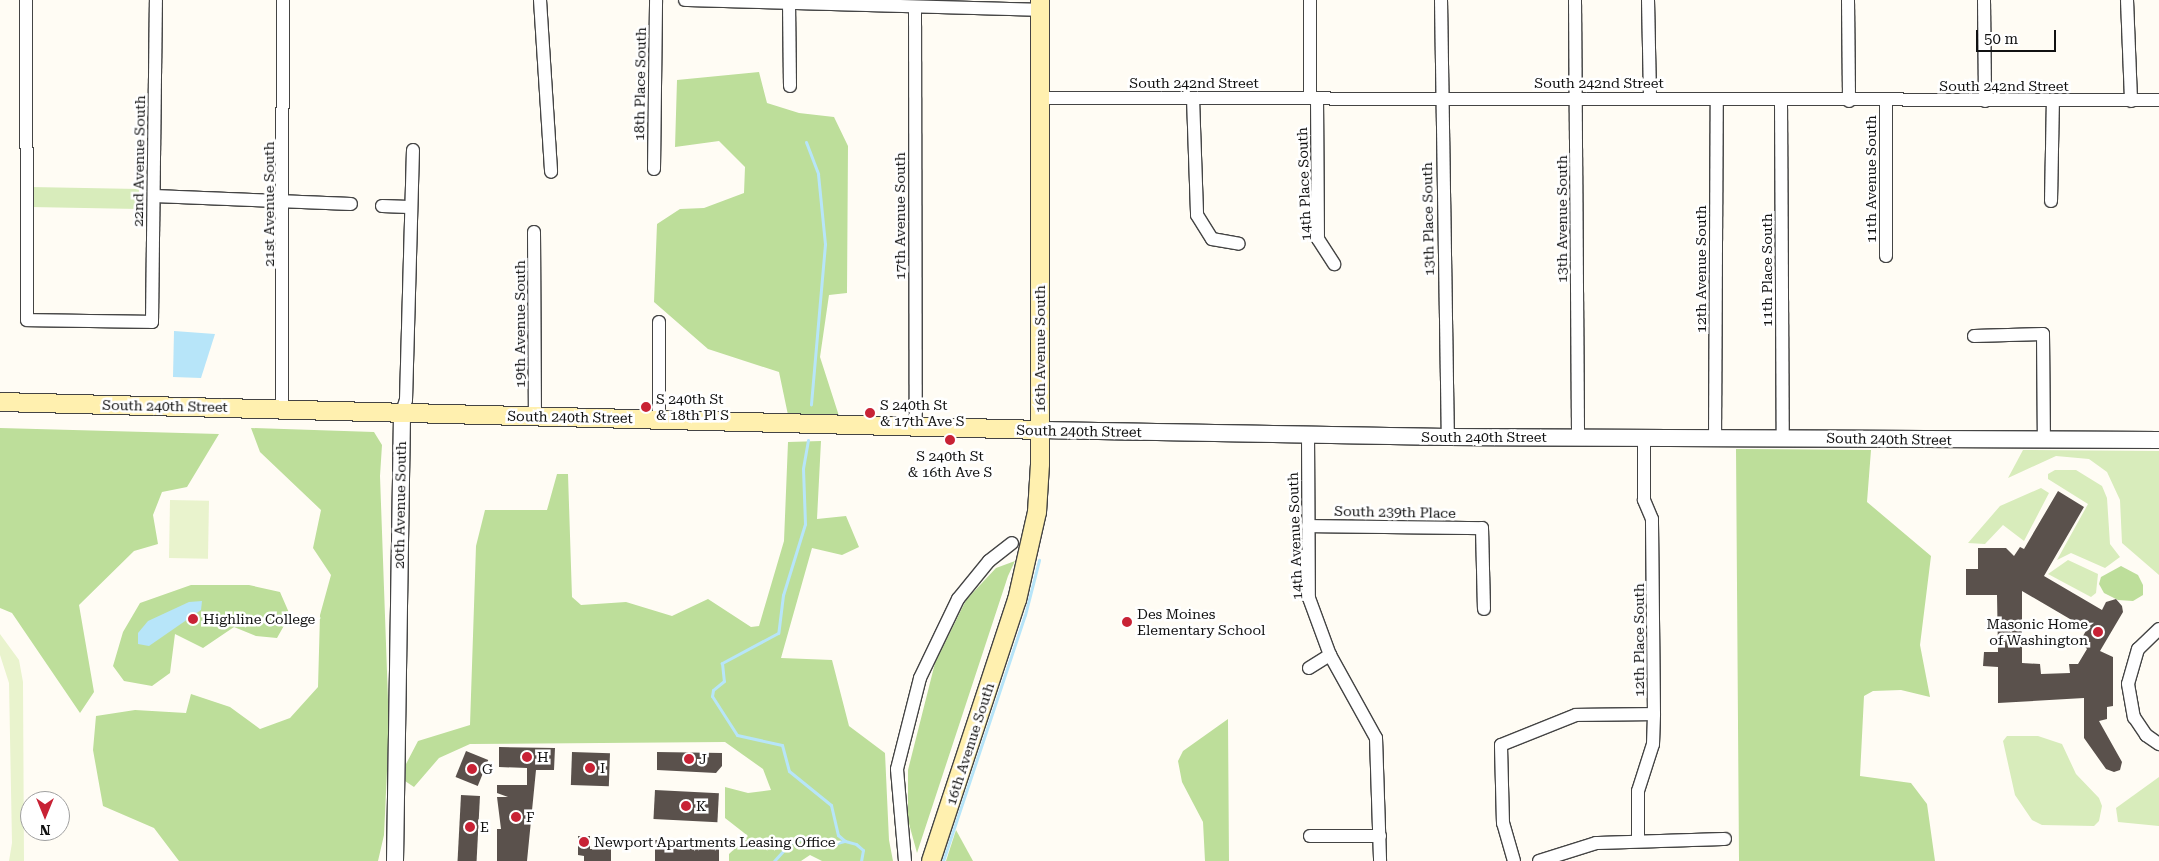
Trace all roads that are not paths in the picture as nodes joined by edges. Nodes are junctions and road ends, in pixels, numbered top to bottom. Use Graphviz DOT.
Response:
graph roads {
  1 [pos="26,0"];
  2 [pos="156,0"];
  3 [pos="283,0"];
  4 [pos="540,0"];
  5 [pos="656,0"];
  6 [pos="685,0"];
  7 [pos="1310,0"];
  8 [pos="1441,0"];
  9 [pos="1575,0"];
  10 [pos="1648,0"];
  11 [pos="1848,0"];
  12 [pos="1984,0"];
  13 [pos="2127,0"];
  14 [pos="789,3"];
  15 [pos="949,4"];
  16 [pos="1040,5"];
  17 [pos="915,6"];
  18 [pos="790,86"];
  19 [pos="1576,97"];
  20 [pos="1650,97"];
  21 [pos="1040,98"];
  22 [pos="1193,98"];
  23 [pos="1313,98"];
  24 [pos="1441,98"];
  25 [pos="2053,100"];
  26 [pos="2159,100"];
  27 [pos="1717,101"];
  28 [pos="1849,101"];
  29 [pos="1886,101"];
  30 [pos="1985,101"];
  31 [pos="2131,101"];
  32 [pos="1781,102"];
  33 [pos="413,150"];
  34 [pos="654,169"];
  35 [pos="551,172"];
  36 [pos="154,196"];
  37 [pos="2051,201"];
  38 [pos="285,203"];
  39 [pos="351,204"];
  40 [pos="382,206"];
  41 [pos="410,207"];
  42 [pos="534,232"];
  43 [pos="1239,244"];
  44 [pos="1886,256"];
  45 [pos="1334,264"];
  46 [pos="659,322"];
  47 [pos="1974,336"];
  48 [pos="0,402"];
  49 [pos="282,408"];
  50 [pos="402,412"];
  51 [pos="535,417"];
  52 [pos="658,419"];
  53 [pos="916,425"];
  54 [pos="1040,430"];
  55 [pos="1308,434"];
  56 [pos="1448,437"];
  57 [pos="1578,437"];
  58 [pos="1644,438"];
  59 [pos="1715,438"];
  60 [pos="1783,438"];
  61 [pos="2044,440"];
  62 [pos="2159,440"];
  63 [pos="1308,526"];
  64 [pos="1012,542"];
  65 [pos="1484,609"];
  66 [pos="2159,629"];
  67 [pos="1330,655"];
  68 [pos="1308,668"];
  69 [pos="1654,714"];
  70 [pos="2159,744"];
  71 [pos="1310,836"];
  72 [pos="1380,836"];
  73 [pos="1725,839"];
  74 [pos="1638,841"];
  75 [pos="395,861"];
  76 [pos="905,861"];
  77 [pos="931,861"];
  78 [pos="1380,861"];
  79 [pos="1514,861"];
  80 [pos="1539,861"];
  1 -- 36 [label="street, 22nd Avenue South"];
  2 -- 36 [label="street, 22nd Avenue South"];
  3 -- 38 [label="street, 21st Avenue South"];
  4 -- 35 [label="street"];
  5 -- 34 [label="street, 18th Place South"];
  6 -- 14 [label="street"];
  7 -- 23 [label="street"];
  8 -- 24 [label="street, 13th Place South"];
  9 -- 19 [label="street, 13th Avenue South"];
  10 -- 20 [label="street"];
  11 -- 28 [label="street, 11th Avenue South"];
  12 -- 30 [label="street"];
  13 -- 31 [label="street"];
  14 -- 17 [label="street"];
  14 -- 18 [label="street"];
  15 -- 16 [label="street"];
  15 -- 17 [label="street"];
  16 -- 21 [label="main road, 16th Avenue South"];
  17 -- 53 [label="street, 17th Avenue South"];
  19 -- 20 [label="street, South 242nd Street"];
  19 -- 24 [label="street, South 242nd Street"];
  19 -- 57 [label="street, 13th Avenue South"];
  20 -- 27 [label="street, South 242nd Street"];
  21 -- 22 [label="street, South 242nd Street"];
  21 -- 54 [label="main road, 16th Avenue South"];
  22 -- 23 [label="street, South 242nd Street"];
  22 -- 43 [label="street"];
  23 -- 24 [label="street, South 242nd Street"];
  23 -- 45 [label="street, 14th Place South"];
  24 -- 56 [label="street, 13th Place South"];
  25 -- 30 [label="street, South 242nd Street"];
  25 -- 31 [label="street, South 242nd Street"];
  25 -- 37 [label="street"];
  26 -- 31 [label="street, South 242nd Street"];
  27 -- 32 [label="street, South 242nd Street"];
  27 -- 59 [label="street, 12th Avenue South"];
  28 -- 29 [label="street, South 242nd Street"];
  28 -- 32 [label="street, South 242nd Street"];
  29 -- 30 [label="street, South 242nd Street"];
  29 -- 44 [label="street, 11th Avenue South"];
  32 -- 60 [label="street, 11th Place South"];
  33 -- 41 [label="street, 20th Avenue South"];
  36 -- 38 [label="street"];
  38 -- 39 [label="street"];
  38 -- 49 [label="street, 21st Avenue South"];
  40 -- 41 [label="street"];
  41 -- 50 [label="street, 20th Avenue South"];
  42 -- 51 [label="street, 19th Avenue South"];
  46 -- 52 [label="street"];
  47 -- 61 [label="street"];
  48 -- 49 [label="main road, South 240th Street"];
  49 -- 50 [label="main road, South 240th Street"];
  50 -- 51 [label="main road, South 240th Street"];
  50 -- 75 [label="street, 20th Avenue South"];
  51 -- 52 [label="main road, South 240th Street"];
  52 -- 53 [label="main road, South 240th Street"];
  53 -- 54 [label="main road, South 240th Street"];
  54 -- 55 [label="street, South 240th Street"];
  54 -- 77 [label="main road, 16th Avenue South"];
  55 -- 56 [label="street, South 240th Street"];
  55 -- 63 [label="street, 14th Avenue South"];
  56 -- 57 [label="street, South 240th Street"];
  57 -- 58 [label="street, South 240th Street"];
  58 -- 59 [label="street, South 240th Street"];
  58 -- 69 [label="street, 12th Place South"];
  59 -- 60 [label="street, South 240th Street"];
  60 -- 61 [label="street, South 240th Street"];
  61 -- 62 [label="street, South 240th Street"];
  63 -- 65 [label="street, South 239th Place"];
  63 -- 67 [label="street, 14th Avenue South"];
  64 -- 76 [label="street"];
  66 -- 70 [label="street"];
  67 -- 68 [label="street"];
  67 -- 72 [label="street, 14th Avenue South"];
  69 -- 74 [label="street, 12th Place South"];
  69 -- 79 [label="street"];
  71 -- 72 [label="street"];
  72 -- 78 [label="street, 14th Avenue South"];
  73 -- 74 [label="street"];
  74 -- 80 [label="street"];
}
